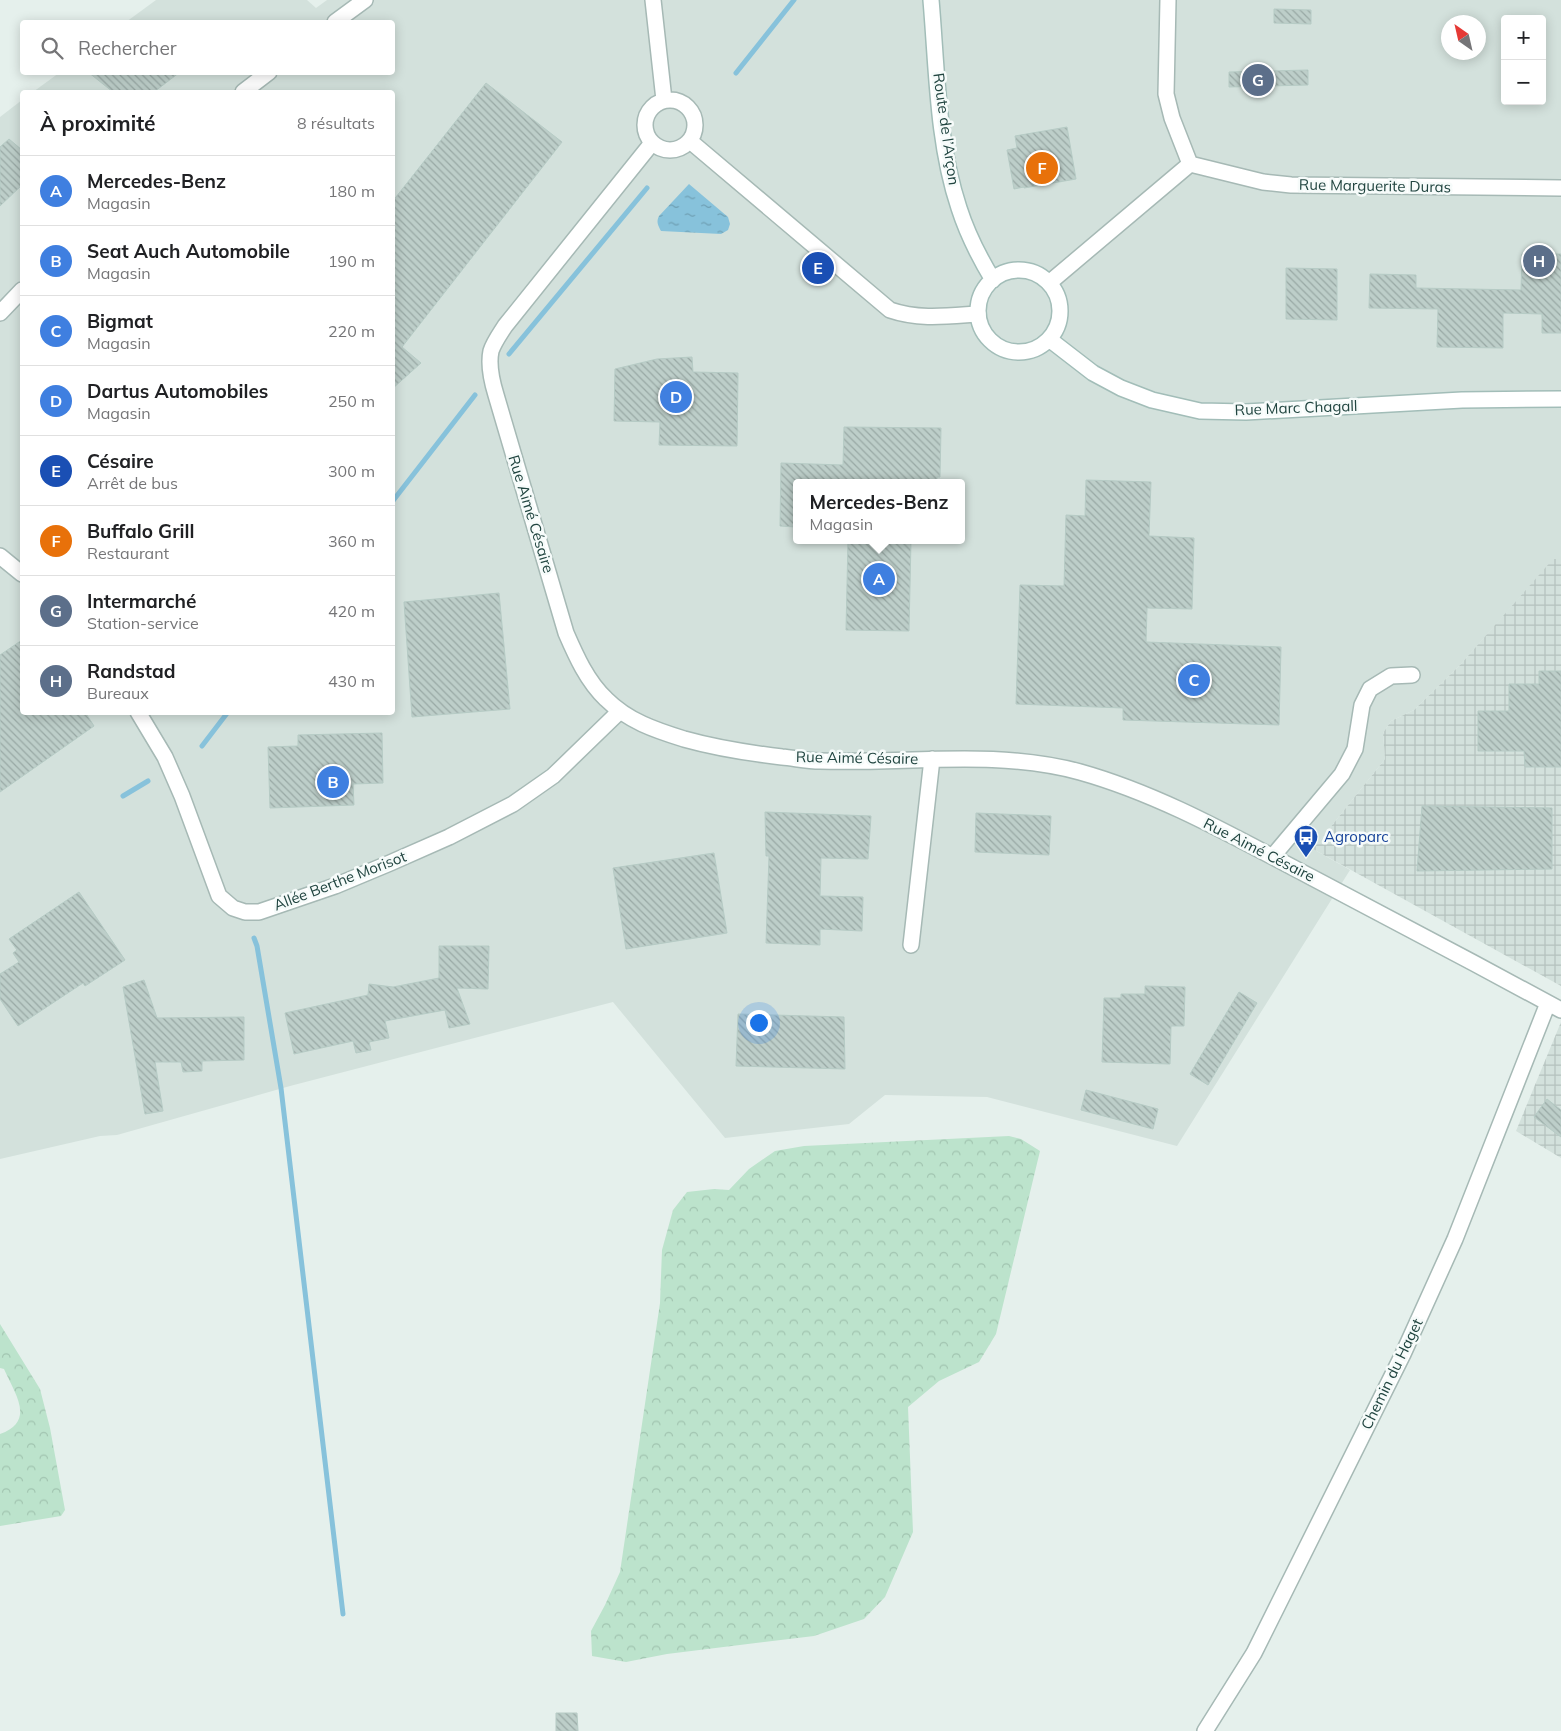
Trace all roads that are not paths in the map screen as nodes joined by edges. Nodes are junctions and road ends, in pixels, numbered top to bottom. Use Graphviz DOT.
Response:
graph roads {
  1 [pos="365,0"];
  2 [pos="653,0"];
  3 [pos="931,0"];
  4 [pos="1168,0"];
  5 [pos="338,20"];
  6 [pos="264,75"];
  7 [pos="246,90"];
  8 [pos="664,100"];
  9 [pos="690,141"];
  10 [pos="652,143"];
  11 [pos="1190,164"];
  12 [pos="1561,188"];
  13 [pos="993,280"];
  14 [pos="1049,283"];
  15 [pos="20,292"];
  16 [pos="0,313"];
  17 [pos="978,314"];
  18 [pos="1049,339"];
  19 [pos="1561,399"];
  20 [pos="0,556"];
  21 [pos="20,572"];
  22 [pos="1412,675"];
  23 [pos="620,711"];
  24 [pos="140,715"];
  25 [pos="932,759"];
  26 [pos="1273,856"];
  27 [pos="911,945"];
  28 [pos="1555,1006"];
  29 [pos="1205,1731"];
  1 -- 5 [label="street"];
  2 -- 8 [label="street"];
  3 -- 13 [label="street, Route de l’Arçon"];
  4 -- 11 [label="street"];
  6 -- 7 [label="street"];
  8 -- 9 [label="street"];
  8 -- 10 [label="street"];
  9 -- 10 [label="street"];
  9 -- 17 [label="street"];
  10 -- 23 [label="street, Rue Aimé Césaire"];
  11 -- 12 [label="street, Rue Marguerite Duras"];
  11 -- 14 [label="street"];
  13 -- 14 [label="street"];
  13 -- 17 [label="street"];
  14 -- 18 [label="street"];
  15 -- 16 [label="street"];
  17 -- 18 [label="street"];
  18 -- 19 [label="street, Rue Marc Chagall"];
  20 -- 21 [label="street"];
  22 -- 26 [label="street"];
  23 -- 24 [label="street, Allée Berthe Morisot"];
  23 -- 25 [label="street, Rue Aimé Césaire"];
  25 -- 26 [label="street, Rue Aimé Césaire"];
  25 -- 27 [label="street"];
  26 -- 28 [label="street, Rue Aimé Césaire"];
  28 -- 29 [label="street, Chemin du Haget"];
}
